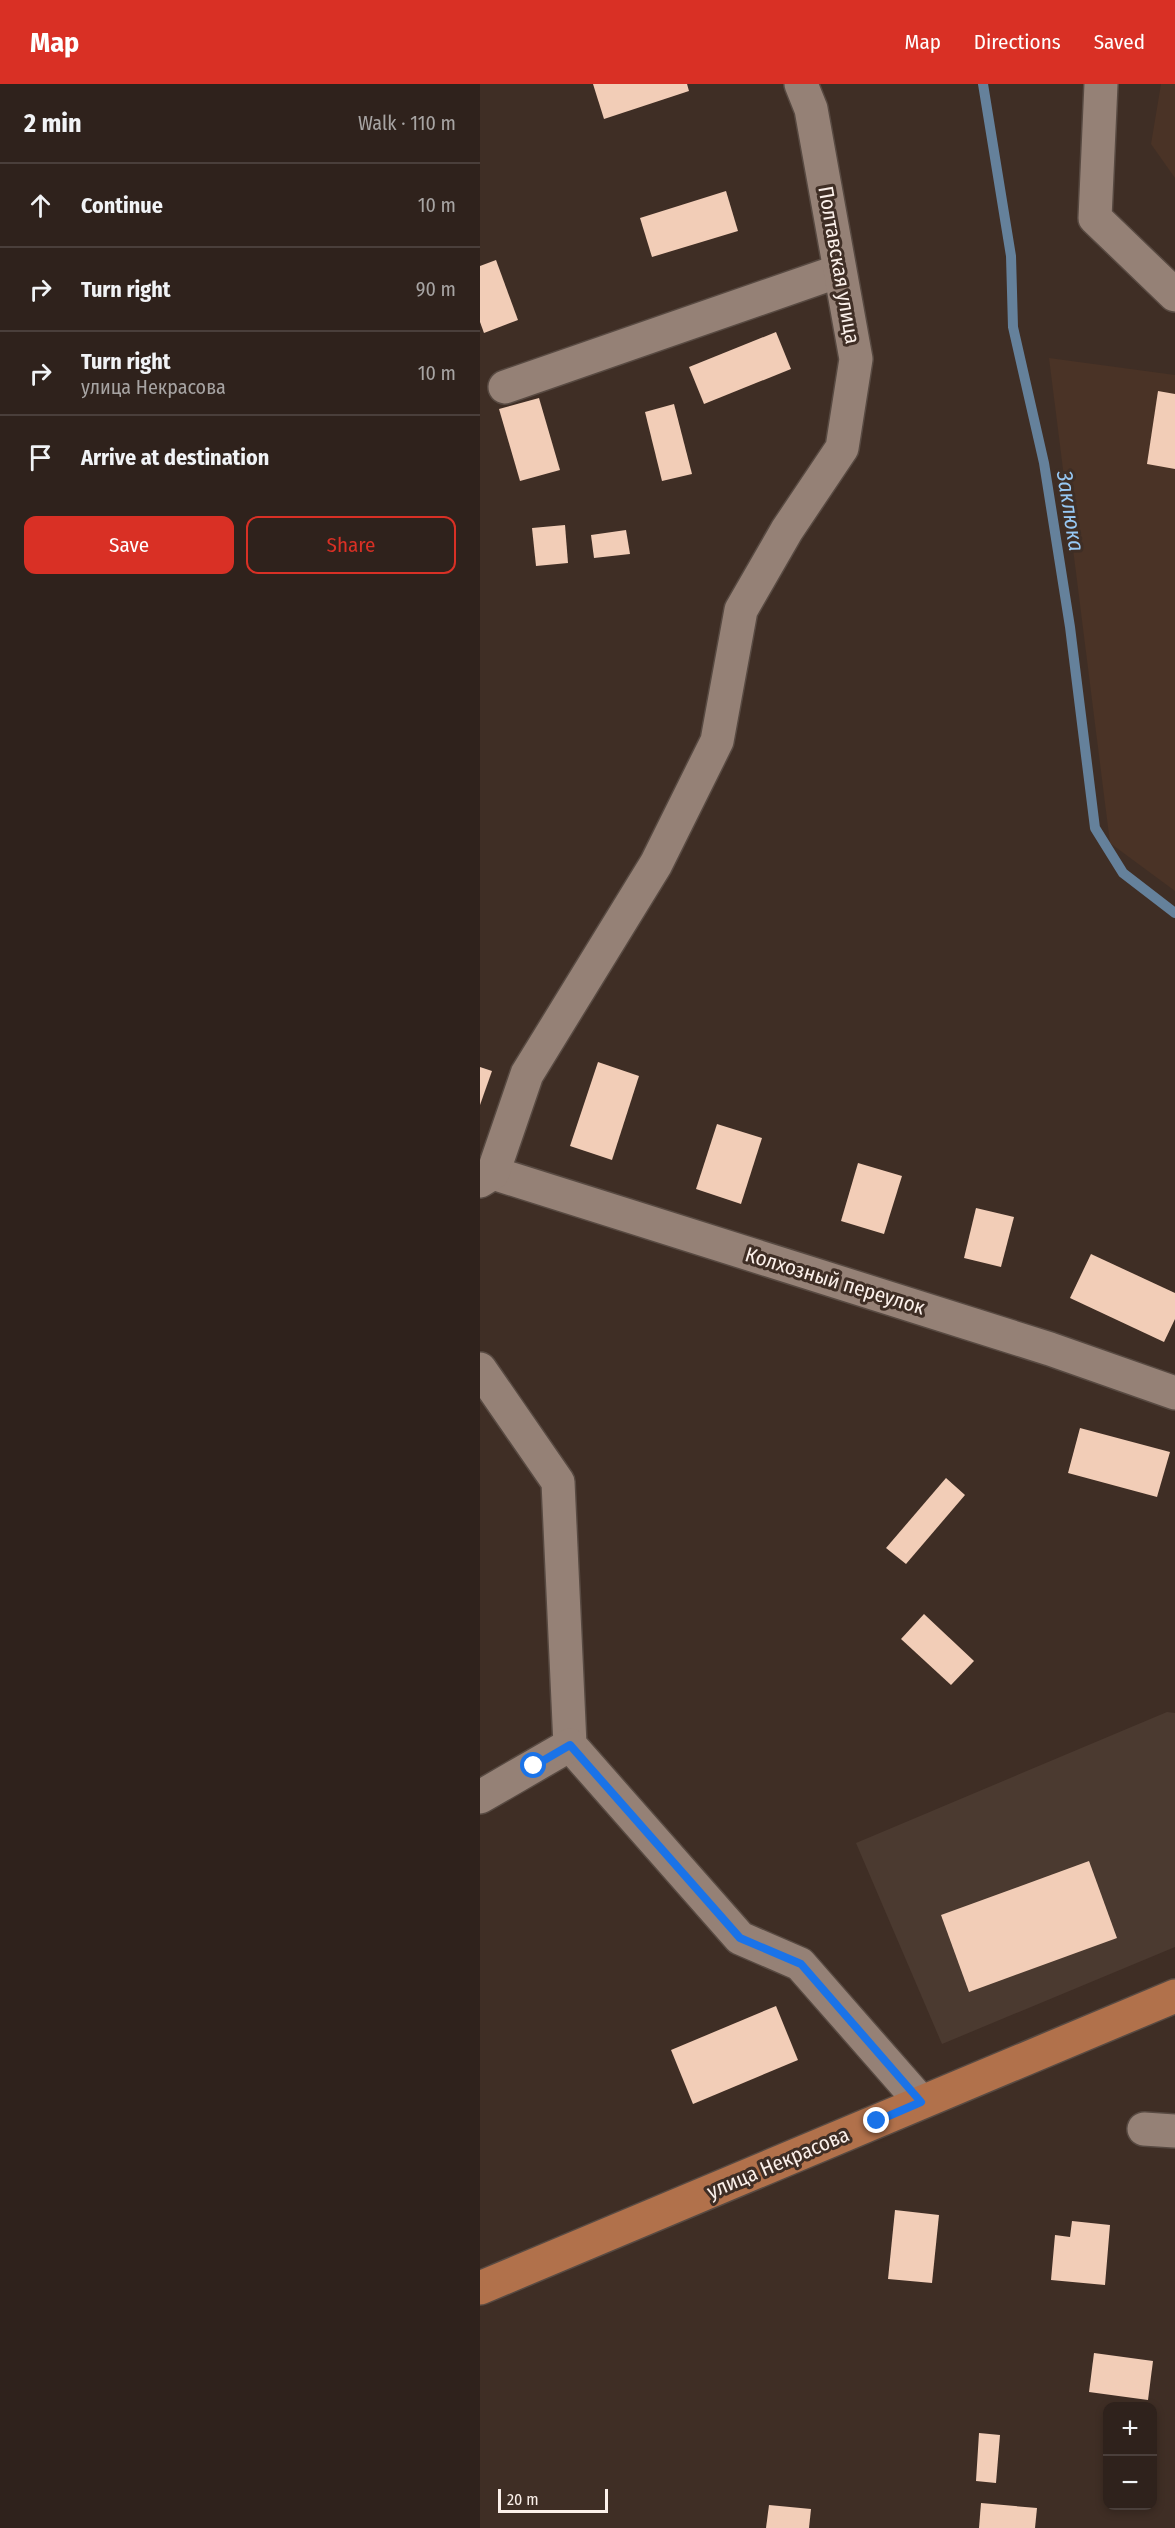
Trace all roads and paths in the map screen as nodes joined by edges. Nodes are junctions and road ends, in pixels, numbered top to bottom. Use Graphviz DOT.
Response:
graph roads {
  1 [pos="801,84"];
  2 [pos="1101,84"];
  3 [pos="839,271"];
  4 [pos="1175,295"];
  5 [pos="505,387"];
  6 [pos="487,1177"];
  7 [pos="480,1369"];
  8 [pos="1175,1393"];
  9 [pos="570,1745"];
  10 [pos="480,1797"];
  11 [pos="1175,1996"];
  12 [pos="921,2102"];
  13 [pos="480,2288"];
  1 -- 3 [label="street, Полтавская улица"];
  2 -- 4 [label="street"];
  3 -- 5 [label="street"];
  3 -- 6 [label="street, Полтавская улица"];
  6 -- 8 [label="street, Колхозный переулок"];
  7 -- 9 [label="street"];
  9 -- 10 [label="street"];
  9 -- 12 [label="street"];
  11 -- 12 [label="main road, улица Некрасова"];
  12 -- 13 [label="main road, улица Некрасова"];
}
